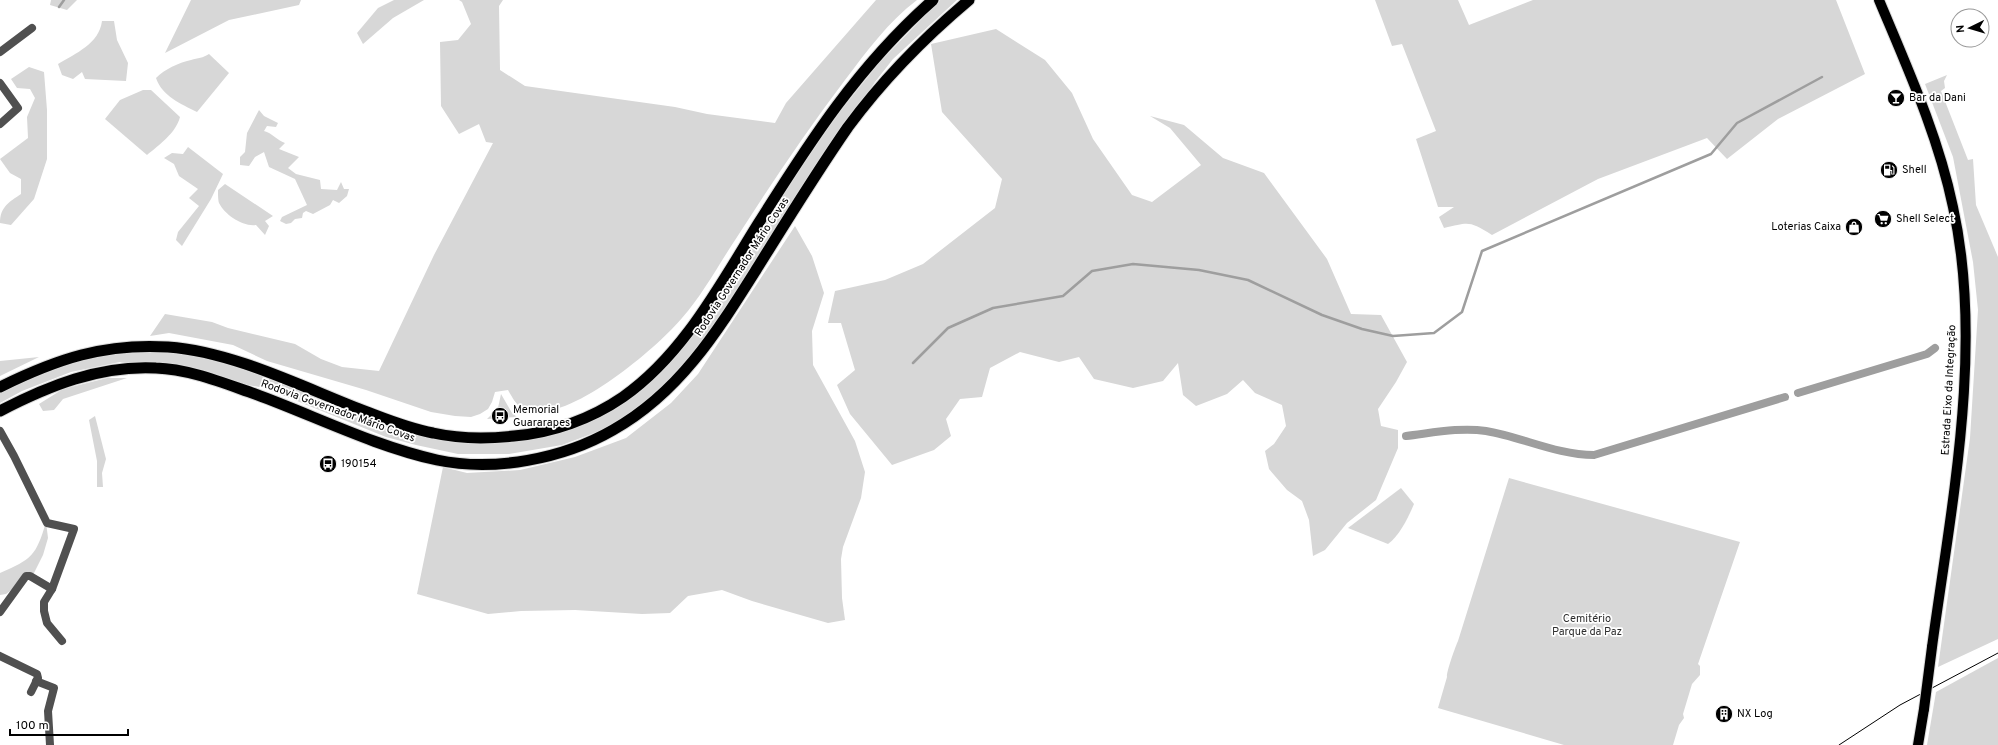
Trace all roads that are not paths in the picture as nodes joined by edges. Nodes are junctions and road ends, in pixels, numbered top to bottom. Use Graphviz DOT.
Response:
graph roads {
  1 [pos="933,0"];
  2 [pos="969,0"];
  3 [pos="1879,0"];
  4 [pos="32,28"];
  5 [pos="0,52"];
  6 [pos="0,83"];
  7 [pos="0,124"];
  8 [pos="0,387"];
  9 [pos="0,411"];
  10 [pos="0,431"];
  11 [pos="52,589"];
  12 [pos="0,612"];
  13 [pos="62,641"];
  14 [pos="0,656"];
  15 [pos="36,681"];
  16 [pos="31,692"];
  17 [pos="50,745"];
  18 [pos="1918,745"];
  1 -- 8 [label="highway, Rodovia Governador Mário Covas"];
  2 -- 9 [label="highway, Rodovia Governador Mário Covas"];
  3 -- 18 [label="main road, Estrada Eixo da Integração, bridge"];
  4 -- 5 [label="street"];
  6 -- 7 [label="street"];
  10 -- 11 [label="street"];
  11 -- 12 [label="street"];
  11 -- 13 [label="street"];
  14 -- 15 [label="street"];
  15 -- 16 [label="street"];
  15 -- 17 [label="street"];
}
